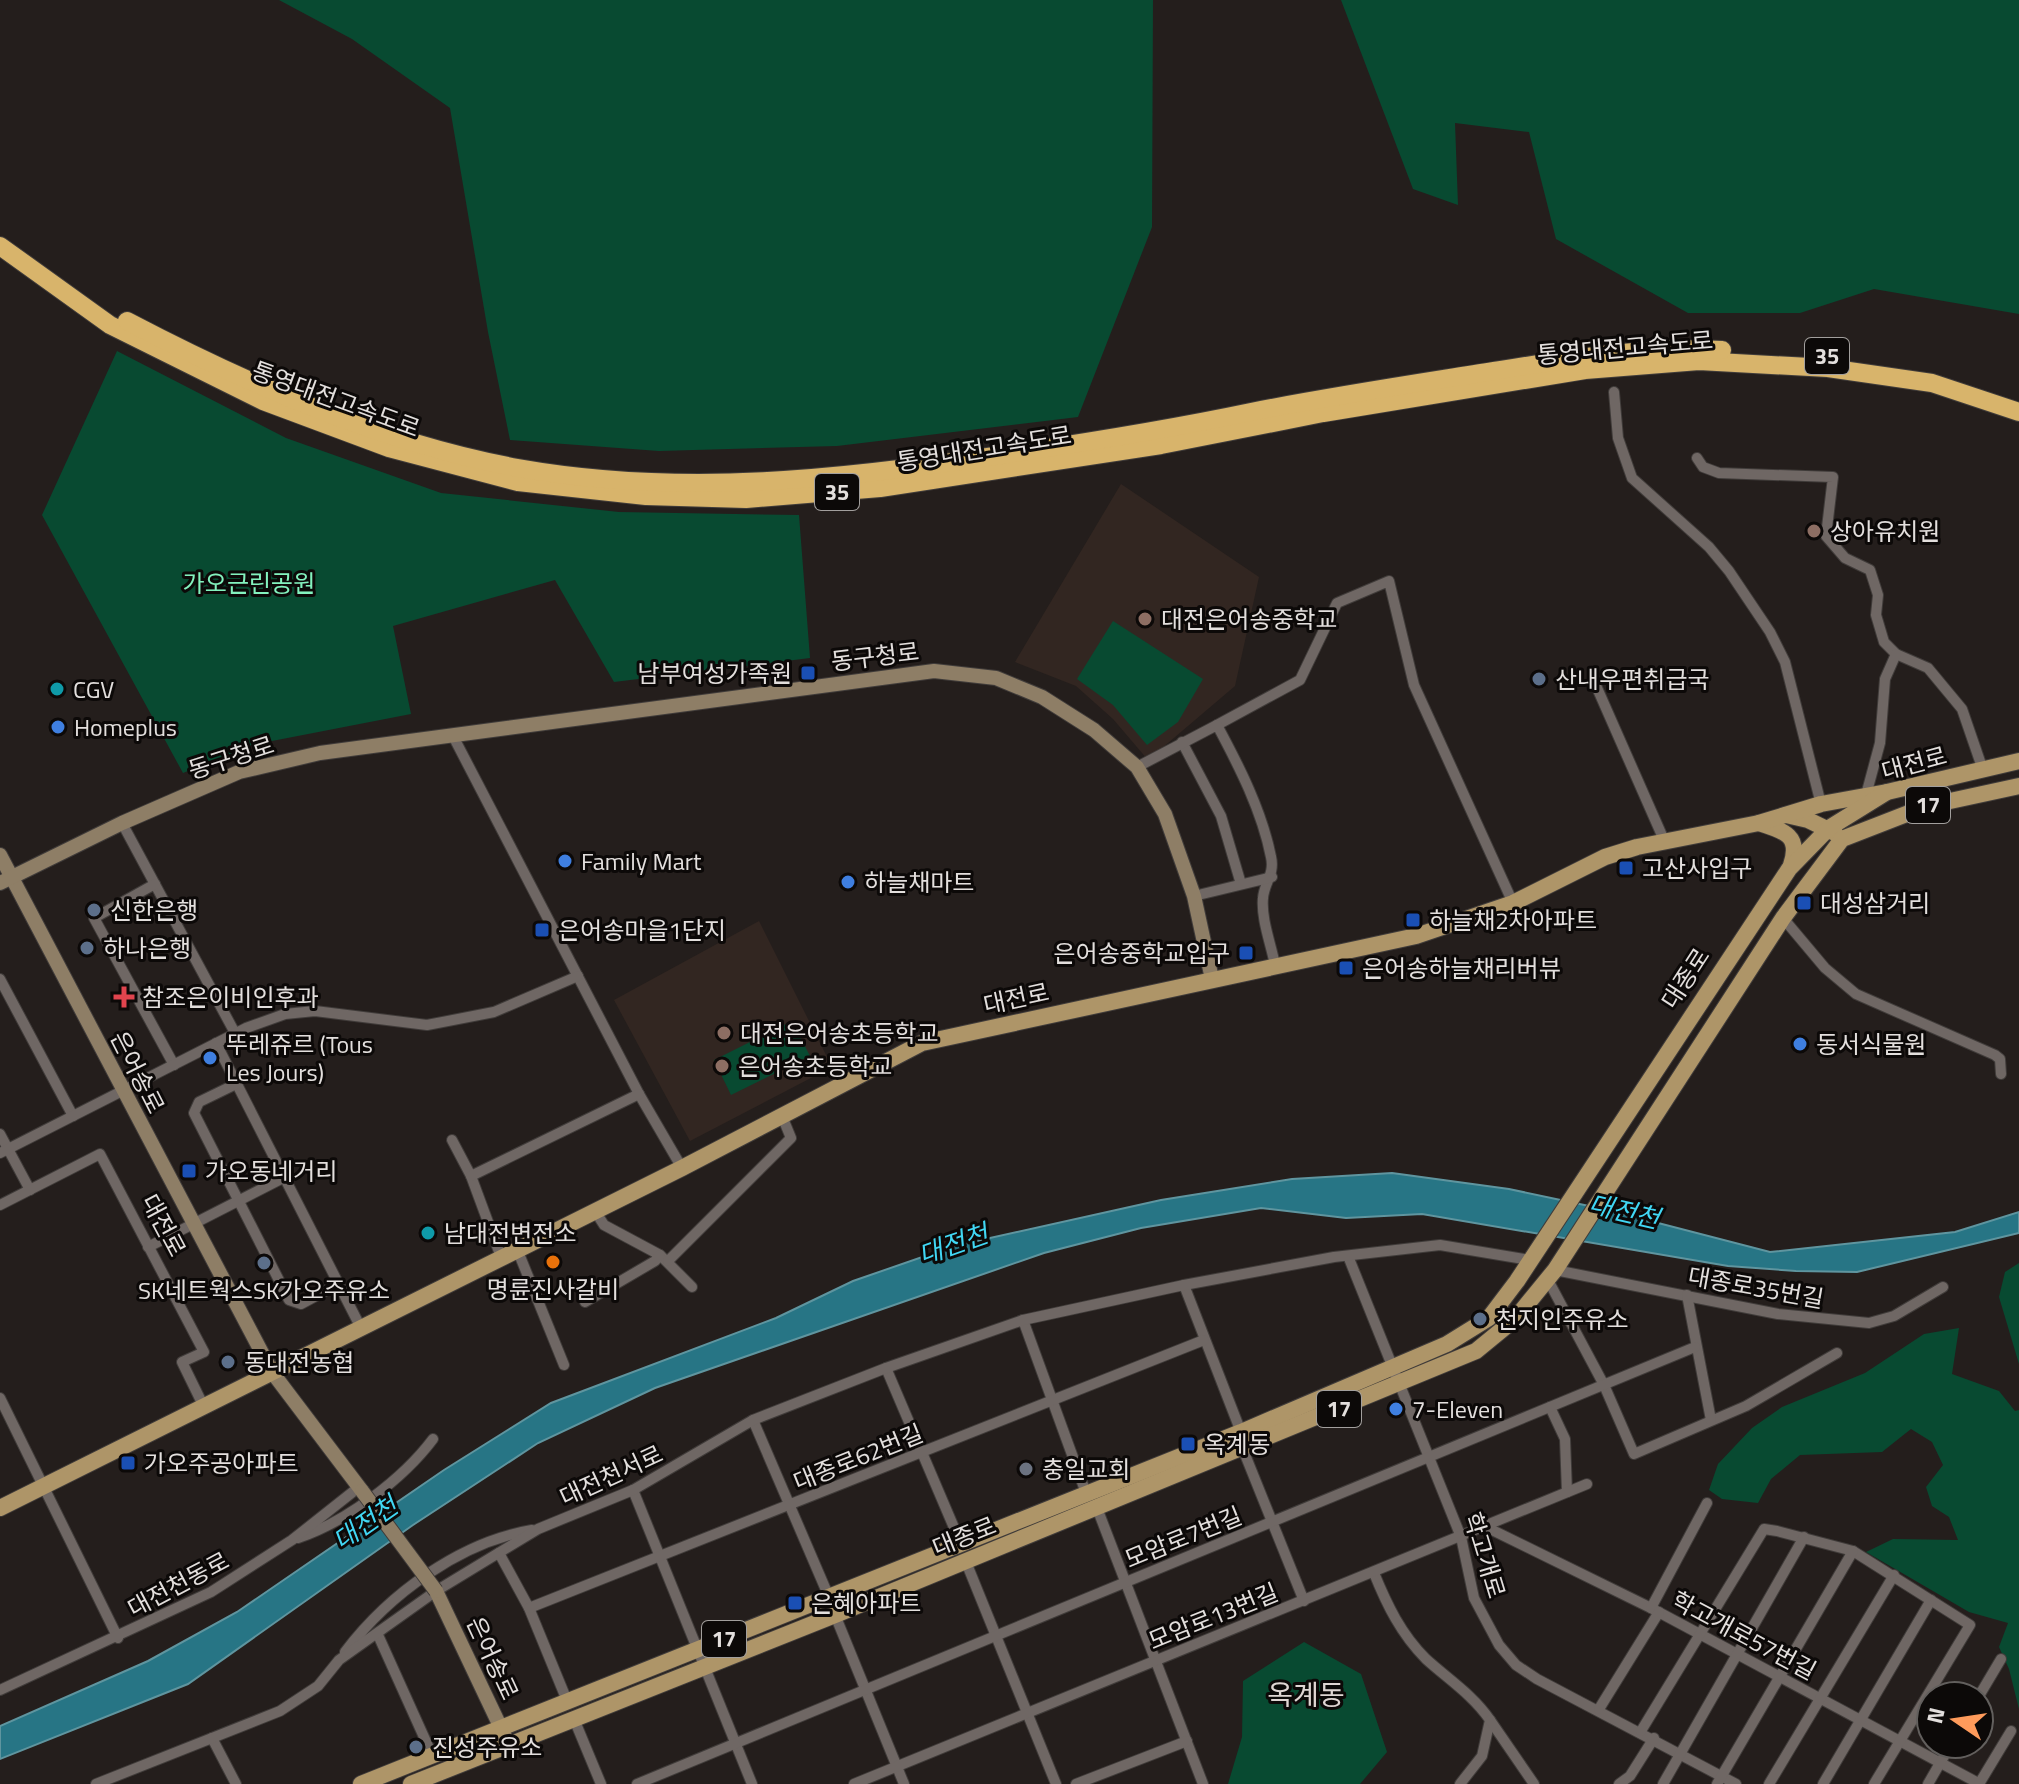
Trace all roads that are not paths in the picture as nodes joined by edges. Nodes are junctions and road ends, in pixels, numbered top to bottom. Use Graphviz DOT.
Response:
graph roads {
  1 [pos="0,232"];
  2 [pos="0,246"];
  3 [pos="34,267"];
  4 [pos="1630,359"];
  5 [pos="1614,392"];
  6 [pos="2019,400"];
  7 [pos="2019,412"];
  8 [pos="1697,458"];
  9 [pos="1896,654"];
  10 [pos="1594,681"];
  11 [pos="1217,725"];
  12 [pos="453,736"];
  13 [pos="1182,742"];
  14 [pos="2019,761"];
  15 [pos="1137,767"];
  16 [pos="1983,770"];
  17 [pos="2019,786"];
  18 [pos="1887,792"];
  19 [pos="1866,795"];
  20 [pos="1821,804"];
  21 [pos="1784,815"];
  22 [pos="122,823"];
  23 [pos="1759,823"];
  24 [pos="1836,834"];
  25 [pos="1664,840"];
  26 [pos="0,855"];
  27 [pos="1789,869"];
  28 [pos="1272,877"];
  29 [pos="6,880"];
  30 [pos="155,884"];
  31 [pos="1241,884"];
  32 [pos="1194,896"];
  33 [pos="1513,903"];
  34 [pos="1783,918"];
  35 [pos="1275,965"];
  36 [pos="578,976"];
  37 [pos="0,979"];
  38 [pos="1212,979"];
  39 [pos="235,1033"];
  40 [pos="216,1043"];
  41 [pos="174,1065"];
  42 [pos="2001,1074"];
  43 [pos="236,1084"];
  44 [pos="123,1092"];
  45 [pos="639,1094"];
  46 [pos="73,1116"];
  47 [pos="782,1116"];
  48 [pos="0,1134"];
  49 [pos="452,1140"];
  50 [pos="4,1151"];
  51 [pos="682,1168"];
  52 [pos="471,1176"];
  53 [pos="283,1178"];
  54 [pos="30,1190"];
  55 [pos="238,1201"];
  56 [pos="0,1205"];
  57 [pos="595,1211"];
  58 [pos="193,1225"];
  59 [pos="148,1247"];
  60 [pos="517,1249"];
  61 [pos="1348,1256"];
  62 [pos="501,1257"];
  63 [pos="664,1258"];
  64 [pos="1531,1259"];
  65 [pos="1552,1275"];
  66 [pos="338,1284"];
  67 [pos="1184,1285"];
  68 [pos="692,1287"];
  69 [pos="1943,1287"];
  70 [pos="1687,1295"];
  71 [pos="585,1302"];
  72 [pos="1023,1320"];
  73 [pos="361,1328"];
  74 [pos="1204,1340"];
  75 [pos="1695,1347"];
  76 [pos="1837,1353"];
  77 [pos="564,1365"];
  78 [pos="1394,1367"];
  79 [pos="886,1368"];
  80 [pos="272,1372"];
  81 [pos="1402,1384"];
  82 [pos="1604,1385"];
  83 [pos="0,1398"];
  84 [pos="1051,1399"];
  85 [pos="204,1407"];
  86 [pos="1550,1407"];
  87 [pos="753,1420"];
  88 [pos="1711,1420"];
  89 [pos="433,1439"];
  90 [pos="1242,1440"];
  91 [pos="921,1454"];
  92 [pos="1431,1456"];
  93 [pos="1587,1484"];
  94 [pos="45,1486"];
  95 [pos="360,1489"];
  96 [pos="633,1490"];
  97 [pos="1567,1492"];
  98 [pos="1086,1493"];
  99 [pos="1707,1503"];
  100 [pos="790,1505"];
  101 [pos="0,1508"];
  102 [pos="1097,1508"];
  103 [pos="1274,1521"];
  104 [pos="1486,1527"];
  105 [pos="538,1529"];
  106 [pos="1461,1537"];
  107 [pos="1804,1537"];
  108 [pos="292,1540"];
  109 [pos="961,1544"];
  110 [pos="1853,1551"];
  111 [pos="499,1553"];
  112 [pos="658,1557"];
  113 [pos="966,1562"];
  114 [pos="1374,1573"];
  115 [pos="1894,1575"];
  116 [pos="1125,1582"];
  117 [pos="436,1591"];
  118 [pos="829,1597"];
  119 [pos="1931,1600"];
  120 [pos="1304,1601"];
  121 [pos="529,1608"];
  122 [pos="1655,1610"];
  123 [pos="835,1615"];
  124 [pos="1700,1634"];
  125 [pos="378,1635"];
  126 [pos="997,1635"];
  127 [pos="118,1638"];
  128 [pos="697,1650"];
  129 [pos="1740,1655"];
  130 [pos="2001,1659"];
  131 [pos="339,1660"];
  132 [pos="1156,1661"];
  133 [pos="703,1667"];
  134 [pos="1781,1677"];
  135 [pos="1989,1680"];
  136 [pos="0,1690"];
  137 [pos="866,1690"];
  138 [pos="1820,1698"];
  139 [pos="1599,1709"];
  140 [pos="571,1711"];
  141 [pos="1028,1713"];
  142 [pos="1490,1720"];
  143 [pos="1861,1720"];
  144 [pos="1641,1731"];
  145 [pos="2011,1731"];
  146 [pos="506,1737"];
  147 [pos="212,1738"];
  148 [pos="1654,1738"];
  149 [pos="1187,1741"];
  150 [pos="1900,1741"];
  151 [pos="736,1743"];
  152 [pos="1679,1754"];
  153 [pos="1942,1760"];
  154 [pos="1940,1763"];
  155 [pos="897,1767"];
  156 [pos="439,1771"];
  157 [pos="117,1780"];
  158 [pos="1719,1780"];
  159 [pos="1468,1781"];
  160 [pos="96,1784"];
  161 [pos="236,1784"];
  162 [pos="361,1784"];
  163 [pos="411,1784"];
  164 [pos="601,1784"];
  165 [pos="637,1784"];
  166 [pos="752,1784"];
  167 [pos="854,1784"];
  168 [pos="904,1784"];
  169 [pos="1056,1784"];
  170 [pos="1076,1784"];
  171 [pos="1203,1784"];
  172 [pos="1534,1784"];
  173 [pos="1619,1784"];
  174 [pos="1663,1784"];
  175 [pos="1736,1784"];
  176 [pos="1769,1784"];
  177 [pos="1823,1784"];
  178 [pos="1874,1784"];
  179 [pos="1928,1784"];
  180 [pos="1980,1784"];
  1 -- 3 [label="highway, 통영대전고속도로 / 35"];
  2 -- 3 [label="highway, 통영대전고속도로 / 35"];
  3 -- 4 [label="highway, 통영대전고속도로 / 35"];
  4 -- 6 [label="highway, 통영대전고속도로 / 35"];
  4 -- 7 [label="highway, 통영대전고속도로 / 35"];
  5 -- 20 [label="street"];
  8 -- 9 [label="street"];
  9 -- 16 [label="street"];
  9 -- 19 [label="street, 대전로"];
  10 -- 25 [label="street"];
  11 -- 13 [label="street"];
  11 -- 28 [label="street"];
  11 -- 33 [label="street"];
  12 -- 15 [label="main road, 동구청로"];
  12 -- 22 [label="main road, 동구청로"];
  12 -- 36 [label="street"];
  13 -- 15 [label="street"];
  13 -- 31 [label="street"];
  14 -- 16 [label="main road, 대전로 / 17"];
  15 -- 32 [label="main road, 동구청로"];
  16 -- 18 [label="main road, 대전로 / 17"];
  17 -- 24 [label="main road, 대전로 / 17"];
  18 -- 19 [label="main road, 대전로"];
  18 -- 24 [label="main road, 대전로 / 17"];
  19 -- 20 [label="main road, 대전로"];
  20 -- 21 [label="main road, 대전로"];
  21 -- 23 [label="main road, 대전로"];
  21 -- 24 [label="main road"];
  22 -- 29 [label="main road, 동구청로"];
  22 -- 30 [label="street"];
  23 -- 25 [label="main road, 대전로"];
  23 -- 27 [label="main road"];
  24 -- 27 [label="main road, 대종로 / 17"];
  24 -- 34 [label="main road, 대종로 / 17"];
  25 -- 33 [label="main road, 대전로"];
  26 -- 29 [label="main road, 은어송로"];
  27 -- 64 [label="main road, 대종로 / 17"];
  28 -- 31 [label="street"];
  28 -- 35 [label="street"];
  29 -- 44 [label="main road, 은어송로"];
  30 -- 39 [label="street"];
  30 -- 41 [label="street"];
  31 -- 32 [label="street"];
  32 -- 38 [label="main road, 동구청로"];
  33 -- 35 [label="main road, 대전로"];
  34 -- 42 [label="street"];
  34 -- 65 [label="main road, 대종로 / 17"];
  35 -- 38 [label="main road, 대전로"];
  36 -- 39 [label="street"];
  36 -- 45 [label="street"];
  37 -- 46 [label="street"];
  38 -- 47 [label="main road, 대전로"];
  39 -- 40 [label="street"];
  40 -- 41 [label="street"];
  40 -- 43 [label="street"];
  41 -- 44 [label="street"];
  43 -- 53 [label="street"];
  43 -- 55 [label="street, 은어송로"];
  44 -- 46 [label="street"];
  44 -- 58 [label="main road, 은어송로"];
  45 -- 51 [label="street"];
  45 -- 52 [label="street"];
  46 -- 50 [label="street"];
  47 -- 51 [label="main road, 대전로"];
  47 -- 63 [label="street"];
  48 -- 50 [label="street"];
  49 -- 52 [label="street"];
  50 -- 54 [label="street"];
  51 -- 57 [label="main road, 대전로"];
  52 -- 62 [label="street"];
  53 -- 55 [label="street"];
  53 -- 66 [label="street"];
  54 -- 56 [label="street, 대전로"];
  54 -- 59 [label="street, 대전로"];
  55 -- 58 [label="street"];
  55 -- 66 [label="street, 은어송로"];
  57 -- 60 [label="main road, 대전로"];
  57 -- 63 [label="street"];
  58 -- 59 [label="street"];
  58 -- 80 [label="main road, 은어송로"];
  59 -- 85 [label="street, 대전로"];
  60 -- 62 [label="main road, 대전로"];
  60 -- 77 [label="street"];
  61 -- 64 [label="street, 대전천서로"];
  61 -- 67 [label="street, 대전천서로"];
  61 -- 78 [label="street"];
  62 -- 73 [label="main road, 대전로"];
  63 -- 68 [label="street"];
  63 -- 71 [label="street"];
  64 -- 78 [label="main road, 대종로 / 17"];
  65 -- 70 [label="street, 대종로35번길"];
  65 -- 81 [label="main road, 대종로 / 17"];
  65 -- 82 [label="street"];
  66 -- 73 [label="street"];
  67 -- 72 [label="street, 대전천서로"];
  67 -- 74 [label="street"];
  69 -- 70 [label="street, 대종로35번길"];
  70 -- 75 [label="street"];
  72 -- 79 [label="street, 대전천서로"];
  72 -- 84 [label="street"];
  73 -- 80 [label="main road, 대전로"];
  74 -- 84 [label="street, 대종로62번길"];
  74 -- 90 [label="street"];
  75 -- 82 [label="street, 모암로7번길"];
  75 -- 88 [label="street"];
  76 -- 88 [label="street"];
  78 -- 81 [label="street, 학고개로"];
  78 -- 90 [label="main road, 대종로 / 17"];
  79 -- 87 [label="street, 대전천서로"];
  79 -- 91 [label="street, 대종로"];
  80 -- 85 [label="main road, 대전로"];
  80 -- 95 [label="main road, 은어송로"];
  81 -- 90 [label="main road, 대종로 / 17"];
  81 -- 92 [label="street, 학고개로"];
  82 -- 86 [label="street, 모암로7번길"];
  82 -- 88 [label="street"];
  83 -- 94 [label="street"];
  84 -- 91 [label="street, 대종로62번길"];
  84 -- 98 [label="street"];
  85 -- 94 [label="main road, 대전로"];
  86 -- 92 [label="street, 모암로7번길"];
  86 -- 97 [label="street"];
  87 -- 96 [label="street, 대전천서로"];
  87 -- 100 [label="street"];
  89 -- 108 [label="street"];
  90 -- 98 [label="main road, 대종로 / 17"];
  90 -- 102 [label="main road, 대종로 / 17"];
  90 -- 103 [label="street"];
  91 -- 100 [label="street, 대종로62번길"];
  91 -- 109 [label="street, 대종로"];
  92 -- 103 [label="street, 모암로7번길"];
  92 -- 106 [label="street, 학고개로"];
  93 -- 97 [label="street, 모암로13번길"];
  94 -- 101 [label="main road, 대전로"];
  94 -- 127 [label="street"];
  95 -- 108 [label="street, 대전천동로"];
  95 -- 117 [label="main road, 은어송로, bridge"];
  96 -- 105 [label="street, 대전천서로"];
  96 -- 112 [label="street"];
  97 -- 104 [label="street, 모암로13번길"];
  98 -- 109 [label="main road, 대종로 / 17"];
  99 -- 122 [label="street"];
  100 -- 112 [label="street, 대종로62번길"];
  100 -- 118 [label="street"];
  102 -- 113 [label="main road, 대종로 / 17"];
  102 -- 116 [label="street"];
  103 -- 116 [label="street, 모암로7번길"];
  103 -- 120 [label="street"];
  104 -- 106 [label="street, 모암로13번길"];
  104 -- 122 [label="street, 학고개로57번길"];
  105 -- 111 [label="street, 대전천서로"];
  105 -- 131 [label="street"];
  106 -- 114 [label="street, 모암로13번길"];
  106 -- 139 [label="street, 학고개로"];
  107 -- 110 [label="street"];
  107 -- 124 [label="street"];
  107 -- 129 [label="street"];
  108 -- 127 [label="street, 대전천동로"];
  109 -- 118 [label="main road, 대종로 / 17"];
  110 -- 115 [label="street"];
  110 -- 134 [label="street"];
  111 -- 117 [label="street, 대전천서로"];
  111 -- 121 [label="street"];
  112 -- 121 [label="street, 대종로62번길"];
  112 -- 128 [label="street"];
  113 -- 123 [label="main road, 대종로 / 17"];
  113 -- 126 [label="street"];
  114 -- 120 [label="street, 모암로13번길"];
  114 -- 142 [label="street"];
  115 -- 119 [label="street"];
  115 -- 138 [label="street"];
  116 -- 126 [label="street, 모암로7번길"];
  116 -- 132 [label="street"];
  117 -- 125 [label="street, 대전천서로"];
  117 -- 146 [label="main road, 은어송로"];
  118 -- 128 [label="main road, 대종로 / 17"];
  119 -- 143 [label="street"];
  119 -- 150 [label="street"];
  120 -- 132 [label="street, 모암로13번길"];
  121 -- 140 [label="street"];
  122 -- 124 [label="street, 학고개로57번길"];
  122 -- 139 [label="street"];
  123 -- 133 [label="main road, 대종로 / 17"];
  123 -- 137 [label="street"];
  124 -- 129 [label="street, 학고개로57번길"];
  124 -- 144 [label="street"];
  125 -- 131 [label="street, 대전천서로"];
  125 -- 156 [label="street"];
  126 -- 137 [label="street, 모암로7번길"];
  126 -- 141 [label="street"];
  127 -- 136 [label="street, 대전천동로"];
  128 -- 133 [label="street"];
  128 -- 140 [label="main road, 대종로 / 17"];
  129 -- 134 [label="street, 학고개로57번길"];
  129 -- 152 [label="street"];
  130 -- 135 [label="street"];
  131 -- 147 [label="street, 대전천서로"];
  132 -- 141 [label="street, 모암로13번길"];
  132 -- 149 [label="street"];
  133 -- 140 [label="main road, 대종로 / 17"];
  133 -- 151 [label="street"];
  134 -- 138 [label="street, 학고개로57번길"];
  134 -- 158 [label="street"];
  137 -- 151 [label="street, 모암로7번길"];
  137 -- 155 [label="street"];
  138 -- 143 [label="street, 학고개로57번길"];
  138 -- 176 [label="street"];
  139 -- 144 [label="street, 학고개로"];
  140 -- 146 [label="main road, 대종로 / 17"];
  140 -- 164 [label="street"];
  141 -- 155 [label="street, 모암로13번길"];
  141 -- 169 [label="street"];
  142 -- 159 [label="street"];
  142 -- 172 [label="street"];
  143 -- 150 [label="street, 학고개로57번길"];
  143 -- 177 [label="street"];
  144 -- 148 [label="street, 학고개로"];
  145 -- 180 [label="street"];
  146 -- 156 [label="main road, 대종로 / 17"];
  147 -- 157 [label="street, 대전천서로"];
  147 -- 161 [label="street"];
  148 -- 152 [label="street, 학고개로"];
  148 -- 173 [label="street"];
  149 -- 170 [label="street"];
  149 -- 171 [label="street"];
  150 -- 154 [label="street, 학고개로57번길"];
  150 -- 178 [label="street"];
  151 -- 165 [label="street, 모암로7번길"];
  151 -- 166 [label="street"];
  152 -- 158 [label="street, 학고개로"];
  152 -- 174 [label="street"];
  153 -- 154 [label="street"];
  154 -- 179 [label="street"];
  154 -- 180 [label="street, 학고개로57번길"];
  155 -- 167 [label="street, 모암로13번길"];
  155 -- 168 [label="street"];
  156 -- 162 [label="main road, 대종로 / 17"];
  156 -- 163 [label="main road, 대종로 / 17"];
  157 -- 160 [label="street, 대전천서로"];
  158 -- 175 [label="street, 학고개로"];
}
